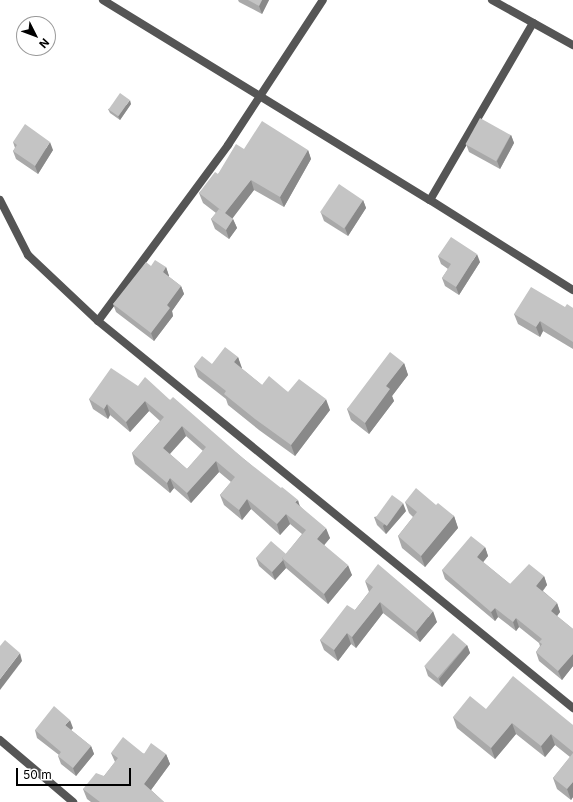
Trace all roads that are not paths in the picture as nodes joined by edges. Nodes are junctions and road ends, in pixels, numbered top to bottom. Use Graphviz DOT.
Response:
graph roads {
  1 [pos="103,0"];
  2 [pos="323,0"];
  3 [pos="492,0"];
  4 [pos="534,23"];
  5 [pos="573,45"];
  6 [pos="260,97"];
  7 [pos="0,200"];
  8 [pos="430,200"];
  9 [pos="573,290"];
  10 [pos="98,321"];
  11 [pos="573,708"];
  12 [pos="0,740"];
  13 [pos="73,802"];
  1 -- 6 [label="street"];
  2 -- 6 [label="street"];
  3 -- 4 [label="street"];
  4 -- 5 [label="street"];
  4 -- 8 [label="street"];
  6 -- 8 [label="street"];
  6 -- 10 [label="street"];
  7 -- 10 [label="street"];
  8 -- 9 [label="street"];
  10 -- 11 [label="street"];
  12 -- 13 [label="street"];
}
